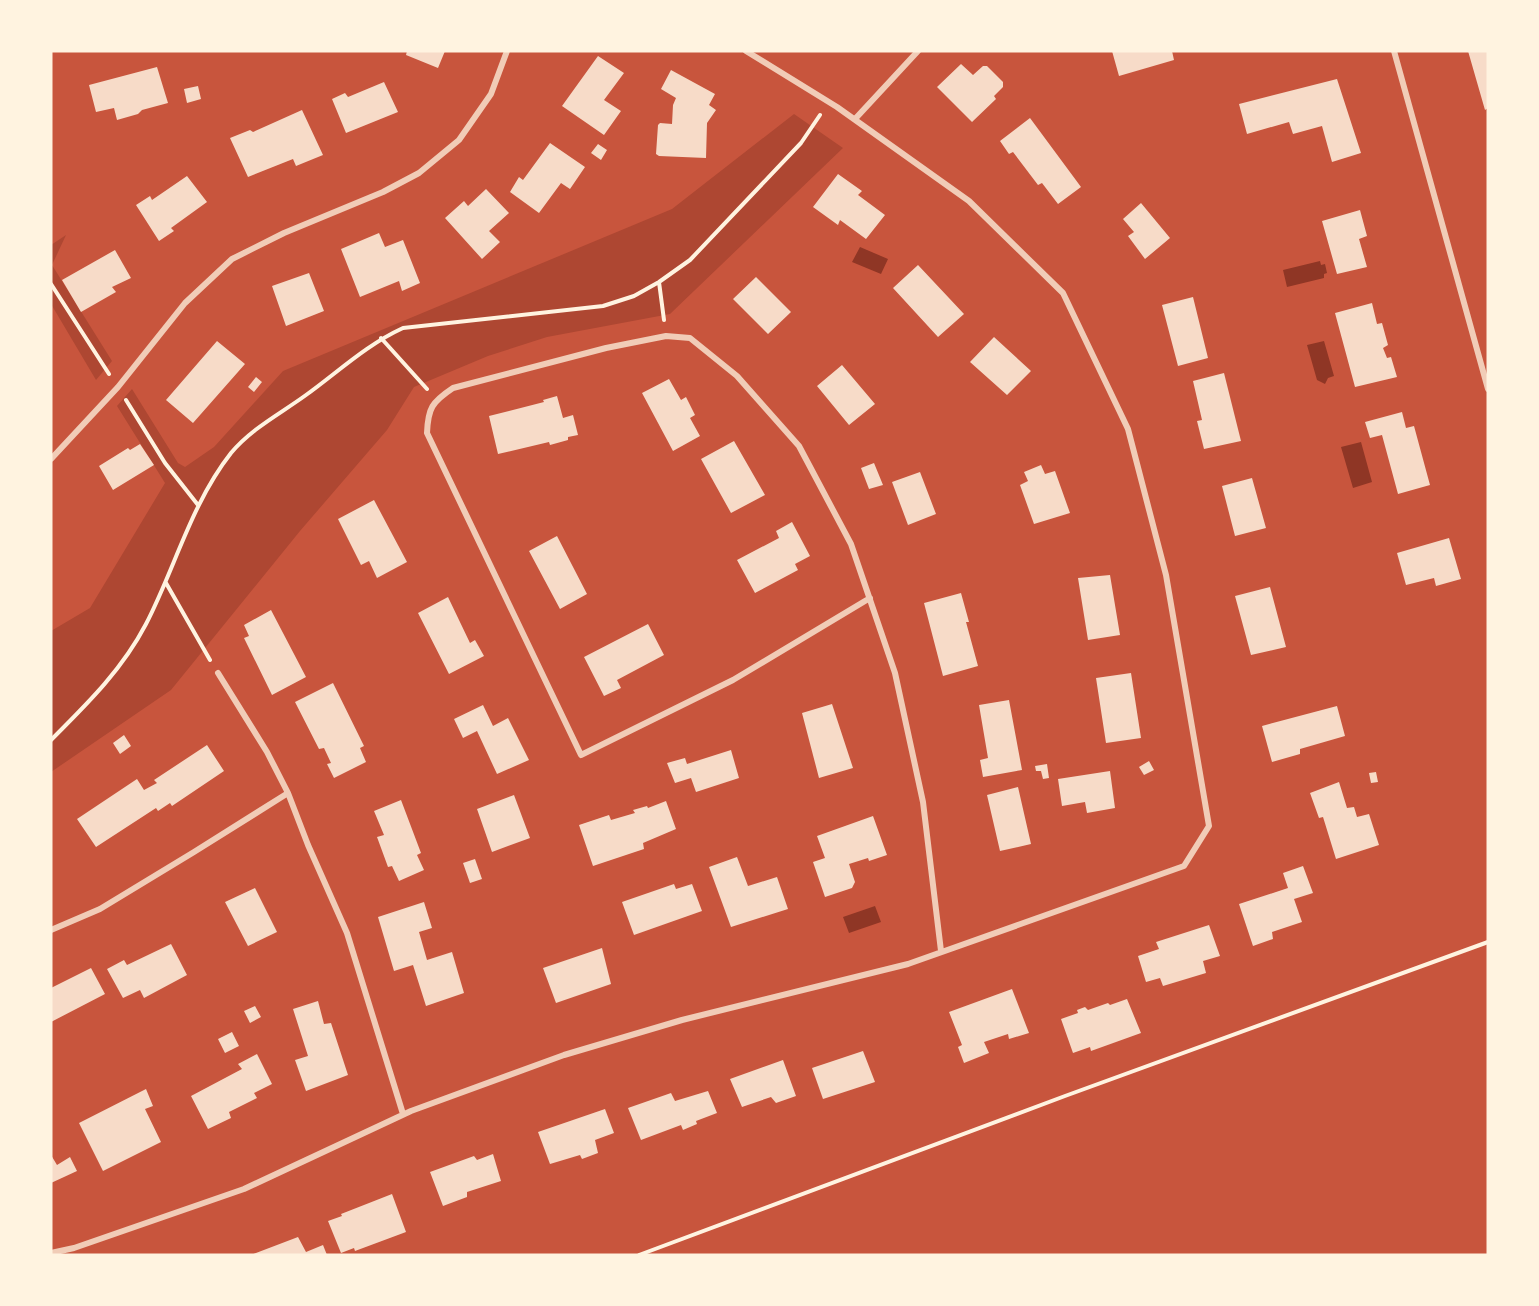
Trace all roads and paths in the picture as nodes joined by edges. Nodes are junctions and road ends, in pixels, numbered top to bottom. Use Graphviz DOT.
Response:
graph roads {
  1 [pos="507,51"];
  2 [pos="747,51"];
  3 [pos="918,51"];
  4 [pos="1394,51"];
  5 [pos="829,102"];
  6 [pos="855,119"];
  7 [pos="659,282"];
  8 [pos="666,336"];
  9 [pos="381,338"];
  10 [pos="1488,389"];
  11 [pos="436,399"];
  12 [pos="51,459"];
  13 [pos="166,582"];
  14 [pos="870,598"];
  15 [pos="218,673"];
  16 [pos="51,740"];
  17 [pos="288,793"];
  18 [pos="51,930"];
  19 [pos="1488,942"];
  20 [pos="941,951"];
  21 [pos="403,1114"];
  22 [pos="51,1252"];
  23 [pos="639,1255"];
  1 -- 12 [label="street"];
  2 -- 5 [label="street"];
  3 -- 6 [label="street"];
  4 -- 10 [label="street"];
  5 -- 6 [label="street"];
  5 -- 7 [label="path"];
  6 -- 20 [label="street"];
  7 -- 8 [label="path"];
  7 -- 9 [label="path"];
  8 -- 11 [label="street"];
  8 -- 14 [label="street"];
  9 -- 11 [label="path"];
  9 -- 13 [label="path"];
  11 -- 14 [label="street"];
  13 -- 15 [label="path"];
  13 -- 16 [label="path"];
  14 -- 20 [label="street"];
  15 -- 17 [label="street"];
  17 -- 18 [label="street"];
  17 -- 21 [label="street"];
  19 -- 23 [label="path"];
  20 -- 21 [label="street"];
  21 -- 22 [label="street"];
}
